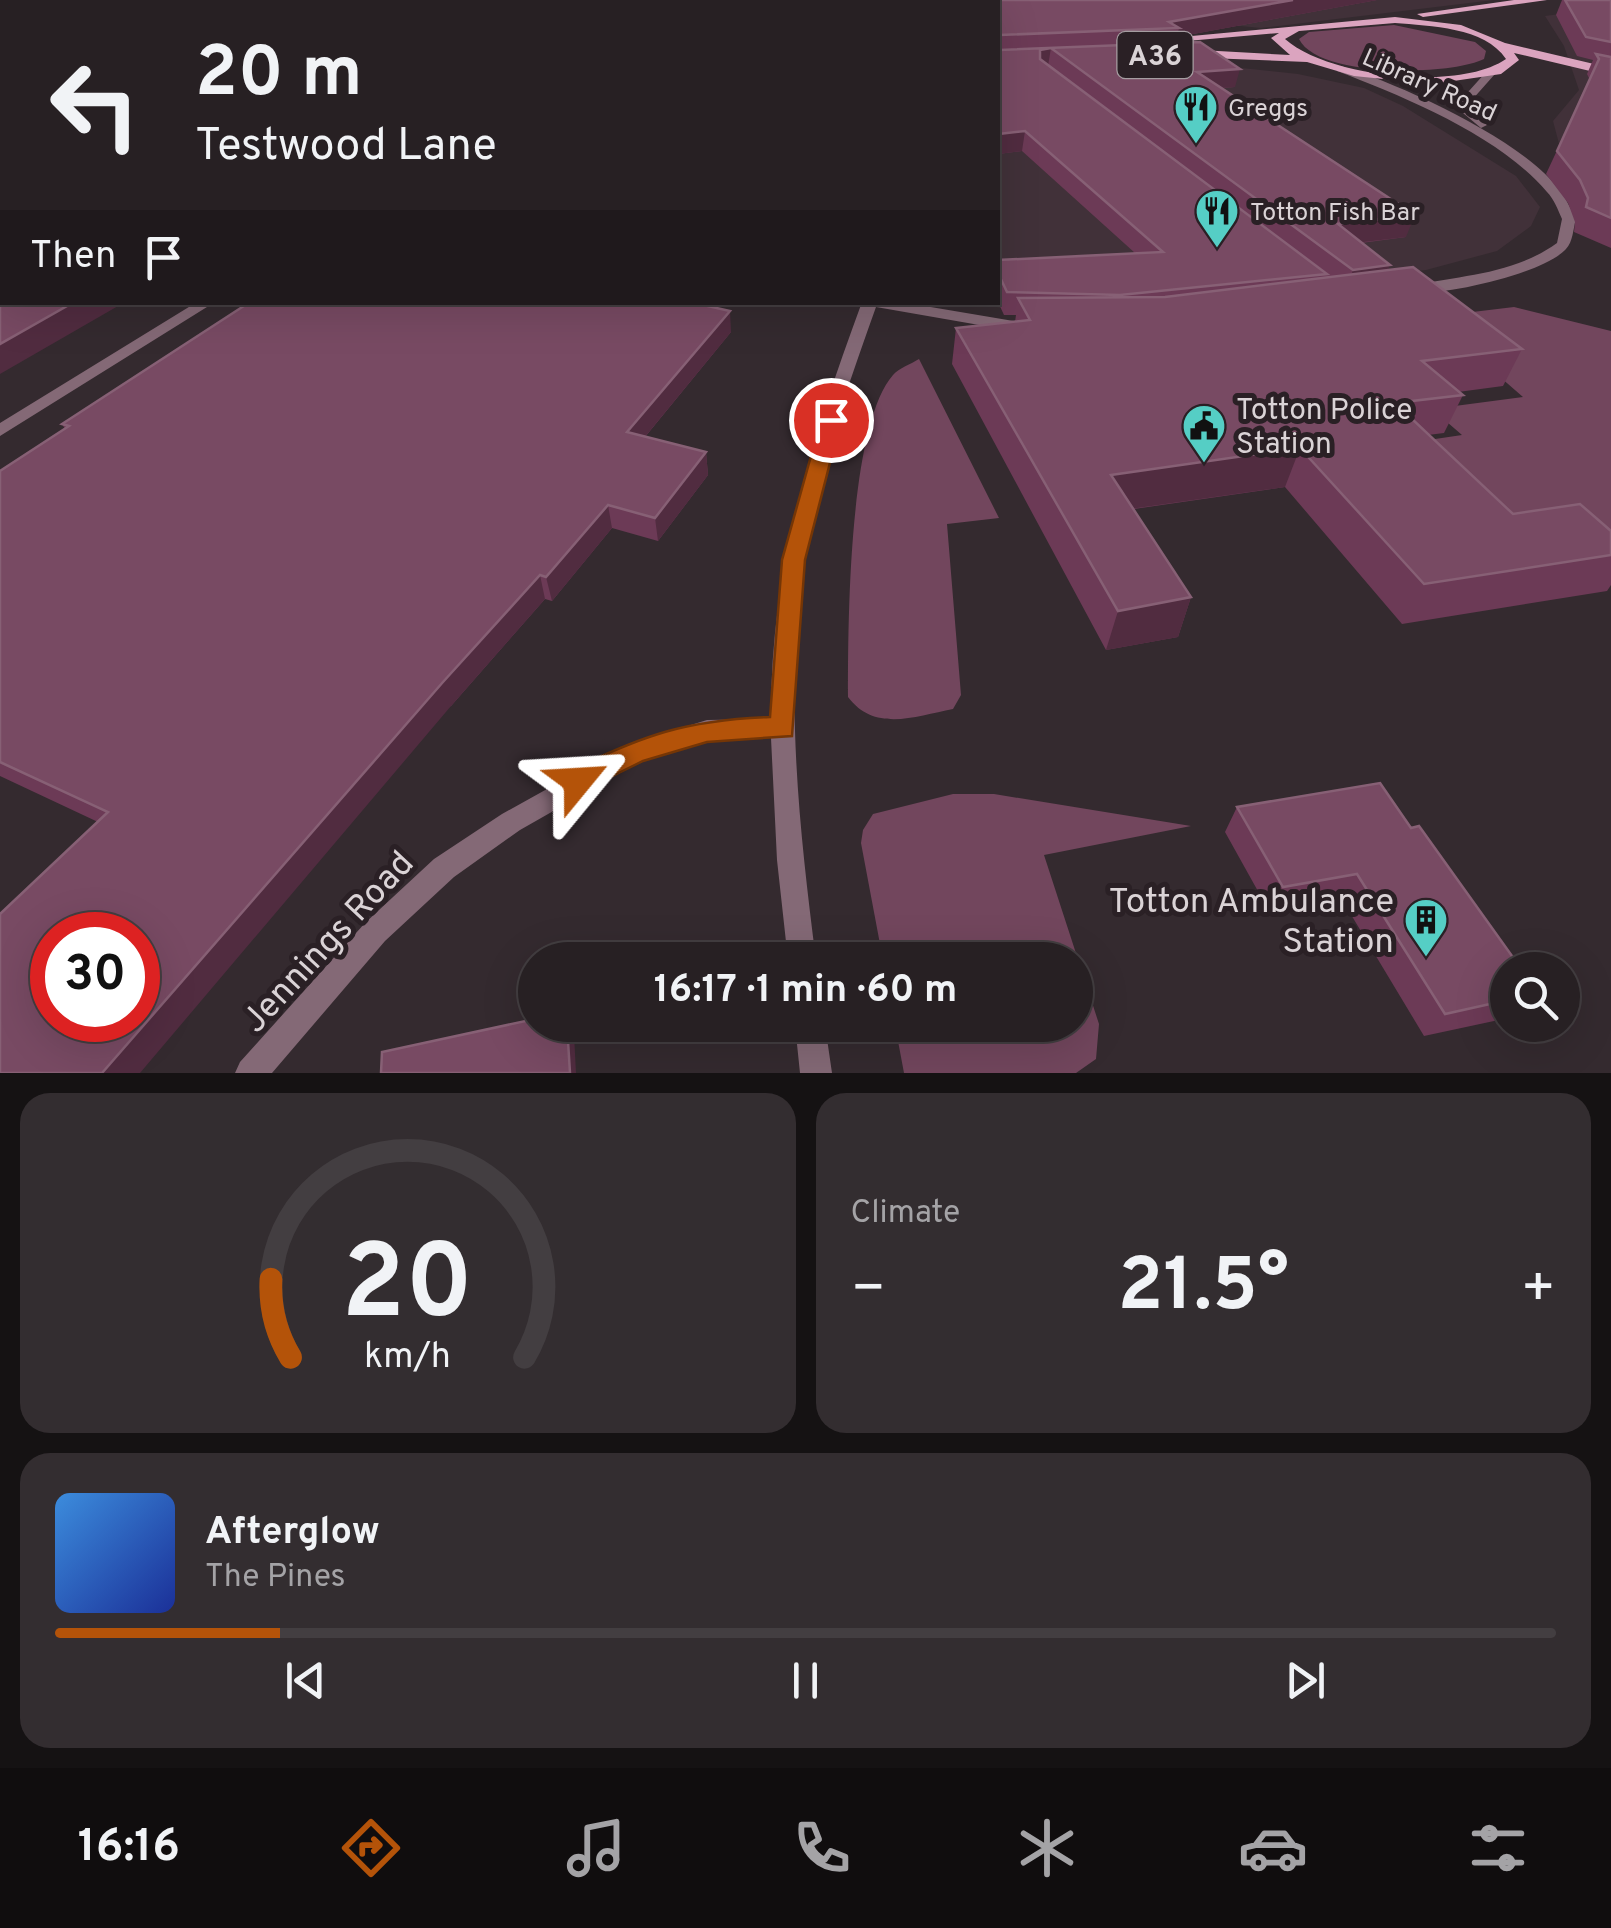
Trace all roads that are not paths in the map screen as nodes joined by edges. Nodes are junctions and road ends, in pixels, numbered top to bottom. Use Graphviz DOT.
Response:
graph roads {
  1 [pos="1542,0"];
  2 [pos="1506,5"];
  3 [pos="1360,20"];
  4 [pos="1296,28"];
  5 [pos="1164,39"];
  6 [pos="1497,43"];
  7 [pos="1162,54"];
  8 [pos="1312,62"];
  9 [pos="1339,68"];
  10 [pos="1519,70"];
  11 [pos="1536,70"];
  12 [pos="1497,72"];
  13 [pos="1611,73"];
  14 [pos="1503,141"];
  15 [pos="1390,293"];
  16 [pos="203,305"];
  17 [pos="870,305"];
  18 [pos="890,305"];
  19 [pos="1038,328"];
  20 [pos="0,431"];
  21 [pos="782,728"];
  22 [pos="800,942"];
  23 [pos="812,1042"];
  24 [pos="251,1073"];
  25 [pos="816,1073"];
  1 -- 2 [label="main road"];
  2 -- 3 [label="main road"];
  2 -- 6 [label="main road"];
  3 -- 4 [label="main road"];
  3 -- 6 [label="main road"];
  4 -- 5 [label="main road, A36"];
  4 -- 8 [label="main road"];
  6 -- 12 [label="main road"];
  6 -- 13 [label="main road"];
  7 -- 8 [label="main road, A36"];
  8 -- 9 [label="main road"];
  9 -- 12 [label="main road"];
  9 -- 14 [label="street, Library Road"];
  10 -- 12 [label="main road"];
  11 -- 13 [label="main road"];
  12 -- 14 [label="street, Library Road"];
  14 -- 15 [label="street, Library Road"];
  16 -- 20 [label="street"];
  17 -- 21 [label="street"];
  18 -- 19 [label="street"];
  21 -- 22 [label="street"];
  21 -- 24 [label="street, Jennings Road"];
  23 -- 25 [label="street"];
}
